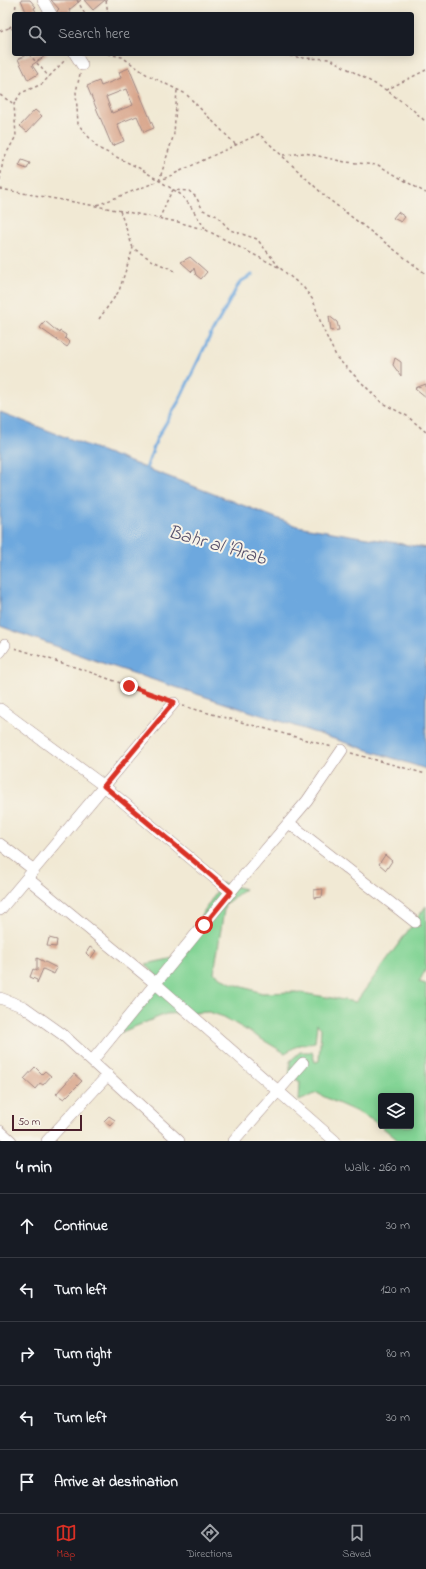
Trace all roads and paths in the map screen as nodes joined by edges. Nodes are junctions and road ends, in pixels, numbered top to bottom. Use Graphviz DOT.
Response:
graph roads {
  1 [pos="43,0"];
  2 [pos="77,0"];
  3 [pos="106,0"];
  4 [pos="16,3"];
  5 [pos="15,12"];
  6 [pos="50,12"];
  7 [pos="84,12"];
  8 [pos="108,12"];
  9 [pos="12,25"];
  10 [pos="9,28"];
  11 [pos="12,29"];
  12 [pos="0,31"];
  13 [pos="31,56"];
  14 [pos="117,56"];
  15 [pos="290,56"];
  16 [pos="71,57"];
  17 [pos="82,65"];
  18 [pos="426,70"];
  19 [pos="49,77"];
  20 [pos="177,90"];
  21 [pos="386,90"];
  22 [pos="0,95"];
  23 [pos="14,104"];
  24 [pos="426,122"];
  25 [pos="236,145"];
  26 [pos="283,155"];
  27 [pos="0,180"];
  28 [pos="159,181"];
  29 [pos="0,189"];
  30 [pos="173,190"];
  31 [pos="426,193"];
  32 [pos="96,206"];
  33 [pos="120,211"];
  34 [pos="159,219"];
  35 [pos="206,230"];
  36 [pos="133,248"];
  37 [pos="280,268"];
  38 [pos="175,271"];
  39 [pos="426,274"];
  40 [pos="100,320"];
  41 [pos="426,431"];
  42 [pos="2,648"];
  43 [pos="174,702"];
  44 [pos="0,709"];
  45 [pos="342,750"];
  46 [pos="426,774"];
  47 [pos="104,786"];
  48 [pos="289,823"];
  49 [pos="0,844"];
  50 [pos="30,874"];
  51 [pos="231,892"];
  52 [pos="0,910"];
  53 [pos="415,922"];
  54 [pos="156,984"];
  55 [pos="0,998"];
  56 [pos="92,1061"];
  57 [pos="303,1063"];
  58 [pos="108,1075"];
  59 [pos="278,1090"];
  60 [pos="0,1131"];
  61 [pos="11,1141"];
  62 [pos="47,1141"];
  63 [pos="179,1141"];
  64 [pos="234,1141"];
  65 [pos="335,1141"];
  1 -- 6 [label="street"];
  2 -- 7 [label="path"];
  3 -- 8 [label="path"];
  4 -- 5 [label="path"];
  9 -- 10 [label="path"];
  10 -- 11 [label="path"];
  10 -- 12 [label="path"];
  13 -- 19 [label="path"];
  14 -- 20 [label="path"];
  15 -- 21 [label="path"];
  16 -- 17 [label="street"];
  16 -- 19 [label="path"];
  17 -- 28 [label="path"];
  18 -- 21 [label="path"];
  19 -- 23 [label="path"];
  20 -- 25 [label="path"];
  20 -- 28 [label="path"];
  21 -- 24 [label="path"];
  22 -- 23 [label="path"];
  23 -- 27 [label="path"];
  25 -- 26 [label="path"];
  25 -- 28 [label="path"];
  26 -- 31 [label="path"];
  26 -- 39 [label="path"];
  28 -- 30 [label="path"];
  28 -- 32 [label="path"];
  29 -- 32 [label="path"];
  30 -- 34 [label="path"];
  30 -- 35 [label="path"];
  30 -- 37 [label="path"];
  32 -- 33 [label="path"];
  33 -- 34 [label="path"];
  33 -- 36 [label="path"];
  34 -- 35 [label="path"];
  35 -- 37 [label="path"];
  36 -- 38 [label="path"];
  36 -- 40 [label="path"];
  37 -- 41 [label="path"];
  42 -- 43 [label="path"];
  43 -- 45 [label="path"];
  43 -- 47 [label="street"];
  44 -- 47 [label="street"];
  45 -- 46 [label="path"];
  45 -- 48 [label="street"];
  47 -- 50 [label="street"];
  47 -- 51 [label="street"];
  48 -- 51 [label="street"];
  48 -- 53 [label="street"];
  49 -- 50 [label="street"];
  50 -- 52 [label="street"];
  50 -- 54 [label="street"];
  51 -- 54 [label="street"];
  54 -- 56 [label="street"];
  54 -- 59 [label="street"];
  55 -- 56 [label="street"];
  56 -- 58 [label="street"];
  57 -- 59 [label="street"];
  58 -- 62 [label="street"];
  58 -- 63 [label="street"];
  59 -- 64 [label="street"];
  59 -- 65 [label="street"];
  60 -- 61 [label="street"];
}
